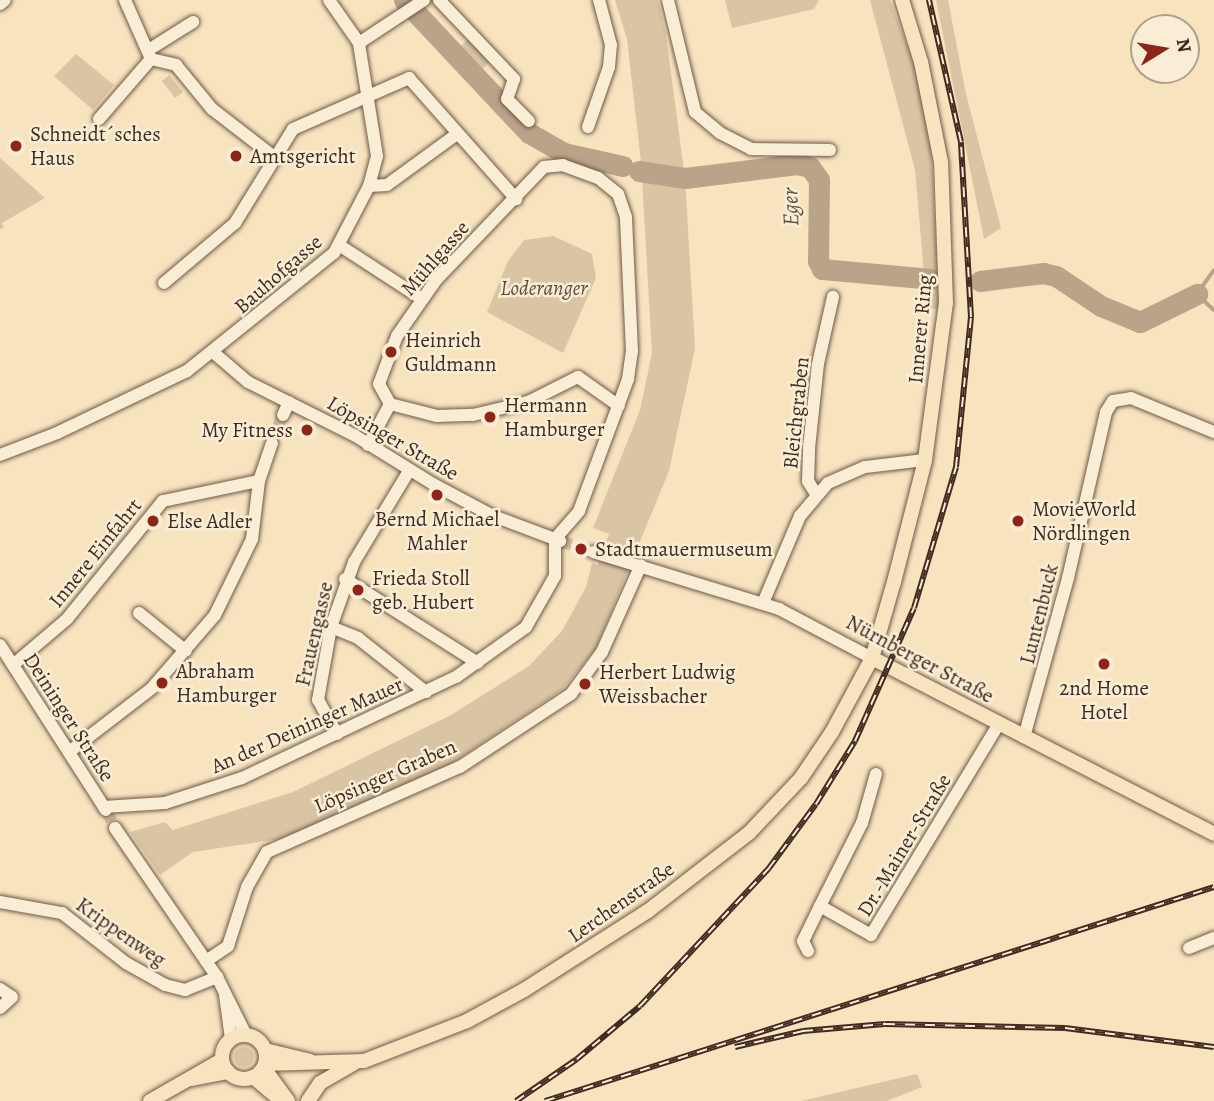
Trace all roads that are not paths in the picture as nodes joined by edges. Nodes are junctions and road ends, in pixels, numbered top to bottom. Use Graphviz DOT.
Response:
graph roads {
  1 [pos="5,0"];
  2 [pos="125,0"];
  3 [pos="329,0"];
  4 [pos="439,0"];
  5 [pos="599,0"];
  6 [pos="668,0"];
  7 [pos="902,0"];
  8 [pos="420,2"];
  9 [pos="0,4"];
  10 [pos="193,22"];
  11 [pos="359,43"];
  12 [pos="151,54"];
  13 [pos="369,93"];
  14 [pos="99,119"];
  15 [pos="528,121"];
  16 [pos="588,127"];
  17 [pos="457,134"];
  18 [pos="830,150"];
  19 [pos="273,156"];
  20 [pos="369,187"];
  21 [pos="516,199"];
  22 [pos="339,245"];
  23 [pos="164,283"];
  24 [pos="833,297"];
  25 [pos="422,299"];
  26 [pos="214,353"];
  27 [pos="289,402"];
  28 [pos="390,404"];
  29 [pos="619,405"];
  30 [pos="283,415"];
  31 [pos="1214,432"];
  32 [pos="272,443"];
  33 [pos="368,446"];
  34 [pos="0,454"];
  35 [pos="925,460"];
  36 [pos="409,471"];
  37 [pos="259,481"];
  38 [pos="816,494"];
  39 [pos="558,540"];
  40 [pos="593,552"];
  41 [pos="642,565"];
  42 [pos="345,579"];
  43 [pos="762,603"];
  44 [pos="139,613"];
  45 [pos="331,627"];
  46 [pos="0,646"];
  47 [pos="186,651"];
  48 [pos="872,658"];
  49 [pos="478,663"];
  50 [pos="13,665"];
  51 [pos="426,692"];
  52 [pos="998,724"];
  53 [pos="337,734"];
  54 [pos="1024,737"];
  55 [pos="69,752"];
  56 [pos="876,774"];
  57 [pos="105,809"];
  58 [pos="115,828"];
  59 [pos="1214,834"];
  60 [pos="0,902"];
  61 [pos="820,906"];
  62 [pos="1214,938"];
  63 [pos="1189,948"];
  64 [pos="808,951"];
  65 [pos="206,961"];
  66 [pos="217,977"];
  67 [pos="0,989"];
  68 [pos="225,995"];
  69 [pos="0,1008"];
  70 [pos="246,1035"];
  71 [pos="231,1039"];
  72 [pos="354,1063"];
  73 [pos="262,1065"];
  74 [pos="225,1066"];
  75 [pos="150,1101"];
  76 [pos="282,1101"];
  77 [pos="289,1101"];
  78 [pos="309,1101"];
  1 -- 9 [label="street"];
  2 -- 12 [label="street"];
  3 -- 11 [label="street"];
  4 -- 15 [label="street"];
  5 -- 16 [label="street"];
  6 -- 18 [label="street"];
  7 -- 35 [label="main road, Innerer Ring"];
  8 -- 11 [label="street"];
  10 -- 12 [label="street"];
  11 -- 13 [label="street, Bauhofgasse"];
  12 -- 14 [label="street"];
  12 -- 19 [label="street"];
  13 -- 17 [label="street"];
  13 -- 19 [label="street"];
  13 -- 20 [label="street, Bauhofgasse"];
  17 -- 20 [label="street"];
  17 -- 21 [label="street"];
  19 -- 23 [label="street"];
  20 -- 22 [label="street, Bauhofgasse"];
  21 -- 25 [label="street, Mühlgasse"];
  21 -- 29 [label="street, Mühlgasse"];
  22 -- 25 [label="street"];
  22 -- 26 [label="street, Bauhofgasse"];
  24 -- 38 [label="street, Bleichgraben"];
  25 -- 28 [label="street, Mühlgasse"];
  26 -- 27 [label="street, Löpsinger Straße"];
  26 -- 34 [label="street, Bauhofgasse"];
  27 -- 30 [label="street"];
  27 -- 33 [label="street, Löpsinger Straße"];
  28 -- 29 [label="street"];
  28 -- 33 [label="street"];
  29 -- 39 [label="street"];
  31 -- 54 [label="street, Luntenbuck"];
  32 -- 37 [label="street"];
  33 -- 36 [label="street, Löpsinger Straße"];
  35 -- 38 [label="street"];
  35 -- 48 [label="main road, Innerer Ring"];
  36 -- 39 [label="street, Löpsinger Straße"];
  36 -- 42 [label="street, Frauengasse"];
  37 -- 47 [label="street"];
  37 -- 50 [label="street, Innere Einfahrt"];
  38 -- 43 [label="street, Bleichgraben"];
  39 -- 49 [label="street, An der Deininger Mauer"];
  40 -- 41 [label="street, Nürnberger Straße"];
  41 -- 43 [label="street, Nürnberger Straße"];
  41 -- 65 [label="street, Löpsinger Graben"];
  42 -- 45 [label="street, Frauengasse"];
  42 -- 49 [label="street"];
  43 -- 48 [label="street, Nürnberger Straße"];
  44 -- 47 [label="street"];
  45 -- 51 [label="street"];
  45 -- 53 [label="street, Frauengasse"];
  46 -- 50 [label="street, Deininger Straße"];
  47 -- 55 [label="street"];
  48 -- 52 [label="main road, Nürnberger Straße"];
  48 -- 72 [label="main road, Lerchenstraße"];
  49 -- 51 [label="street, An der Deininger Mauer"];
  50 -- 55 [label="street, Deininger Straße"];
  51 -- 53 [label="street, An der Deininger Mauer"];
  52 -- 54 [label="main road, Nürnberger Straße"];
  52 -- 61 [label="street, Dr.-Mainer-Straße"];
  53 -- 57 [label="street, An der Deininger Mauer"];
  54 -- 59 [label="main road, Nürnberger Straße"];
  55 -- 57 [label="street, Deininger Straße"];
  56 -- 61 [label="street, Dr.-Mainer-Straße"];
  58 -- 65 [label="street"];
  60 -- 66 [label="street, Krippenweg"];
  61 -- 64 [label="street, Dr.-Mainer-Straße"];
  62 -- 63 [label="street"];
  65 -- 66 [label="street"];
  66 -- 68 [label="street"];
  67 -- 69 [label="street"];
  68 -- 70 [label="street"];
  68 -- 71 [label="street"];
  70 -- 71 [label="main road"];
  70 -- 73 [label="main road"];
  71 -- 74 [label="main road"];
  72 -- 73 [label="main road, Lerchenstraße"];
  72 -- 78 [label="main road"];
  73 -- 74 [label="main road"];
  73 -- 76 [label="main road"];
  73 -- 77 [label="main road"];
  74 -- 75 [label="main road"];
}
